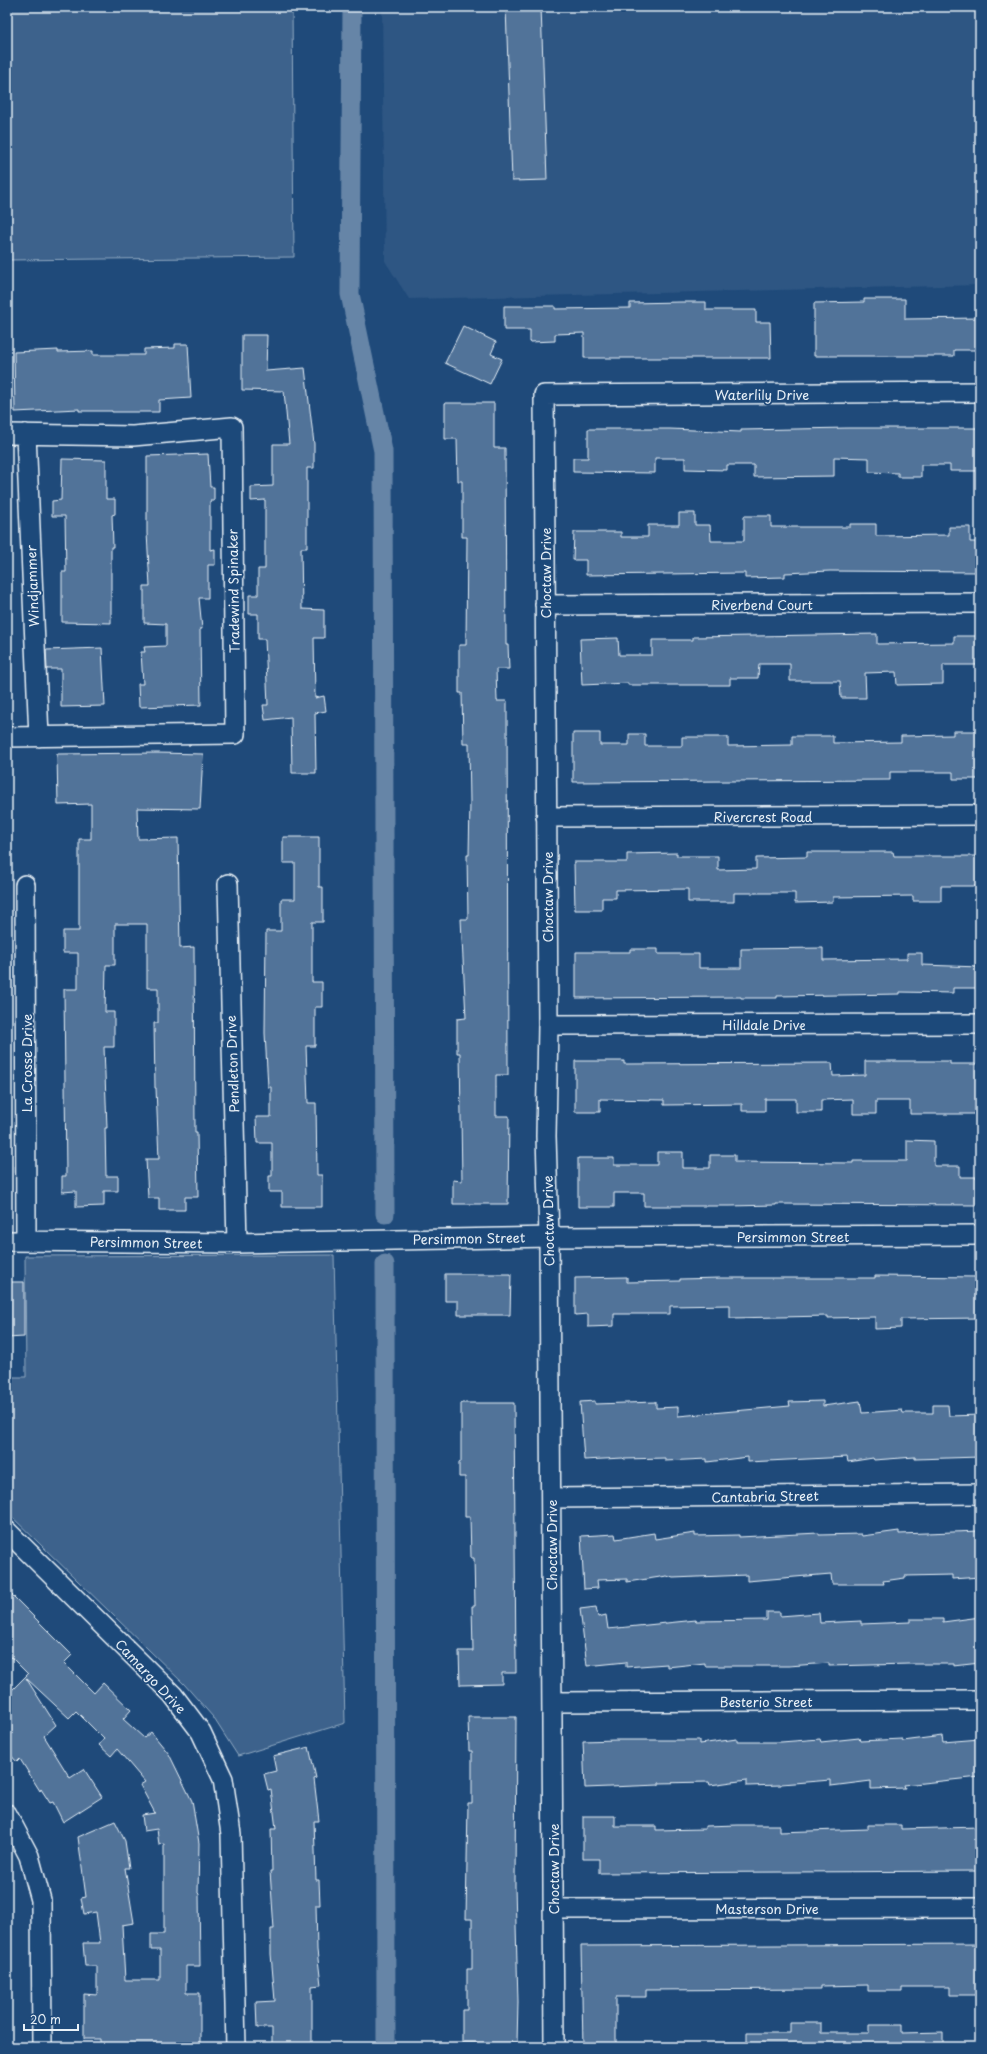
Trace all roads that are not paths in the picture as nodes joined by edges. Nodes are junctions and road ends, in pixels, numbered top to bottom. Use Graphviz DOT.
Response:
graph roads {
  1 [pos="980,392"];
  2 [pos="544,395"];
  3 [pos="16,434"];
  4 [pos="980,603"];
  5 [pos="545,605"];
  6 [pos="7,737"];
  7 [pos="39,737"];
  8 [pos="980,815"];
  9 [pos="546,817"];
  10 [pos="228,884"];
  11 [pos="25,885"];
  12 [pos="980,1024"];
  13 [pos="548,1025"];
  14 [pos="980,1235"];
  15 [pos="549,1237"];
  16 [pos="7,1241"];
  17 [pos="26,1241"];
  18 [pos="237,1243"];
  19 [pos="980,1494"];
  20 [pos="550,1498"];
  21 [pos="7,1531"];
  22 [pos="980,1700"];
  23 [pos="552,1702"];
  24 [pos="7,1814"];
  25 [pos="980,1908"];
  26 [pos="553,1909"];
  27 [pos="42,2047"];
  28 [pos="236,2047"];
  29 [pos="554,2047"];
  1 -- 2 [label="street, Waterlily Drive"];
  2 -- 5 [label="street, Choctaw Drive"];
  3 -- 7 [label="street, Windjammer"];
  3 -- 7 [label="street, Tradewind Spinaker"];
  4 -- 5 [label="street, Riverbend Court"];
  5 -- 9 [label="street, Choctaw Drive"];
  6 -- 7 [label="street, Tradewind Spinaker"];
  8 -- 9 [label="street, Rivercrest Road"];
  9 -- 13 [label="street, Choctaw Drive"];
  10 -- 18 [label="street, Pendleton Drive"];
  11 -- 17 [label="street, La Crosse Drive"];
  12 -- 13 [label="street, Hilldale Drive"];
  13 -- 15 [label="street, Choctaw Drive"];
  14 -- 15 [label="street, Persimmon Street"];
  15 -- 18 [label="street, Persimmon Street"];
  15 -- 20 [label="street, Choctaw Drive"];
  16 -- 17 [label="street, Persimmon Street"];
  17 -- 18 [label="street, Persimmon Street"];
  19 -- 20 [label="street, Cantabria Street"];
  20 -- 23 [label="street, Choctaw Drive"];
  21 -- 28 [label="street, Camargo Drive"];
  22 -- 23 [label="street, Besterio Street"];
  23 -- 26 [label="street, Choctaw Drive"];
  24 -- 27 [label="street"];
  25 -- 26 [label="street, Masterson Drive"];
  26 -- 29 [label="street, Choctaw Drive"];
}
